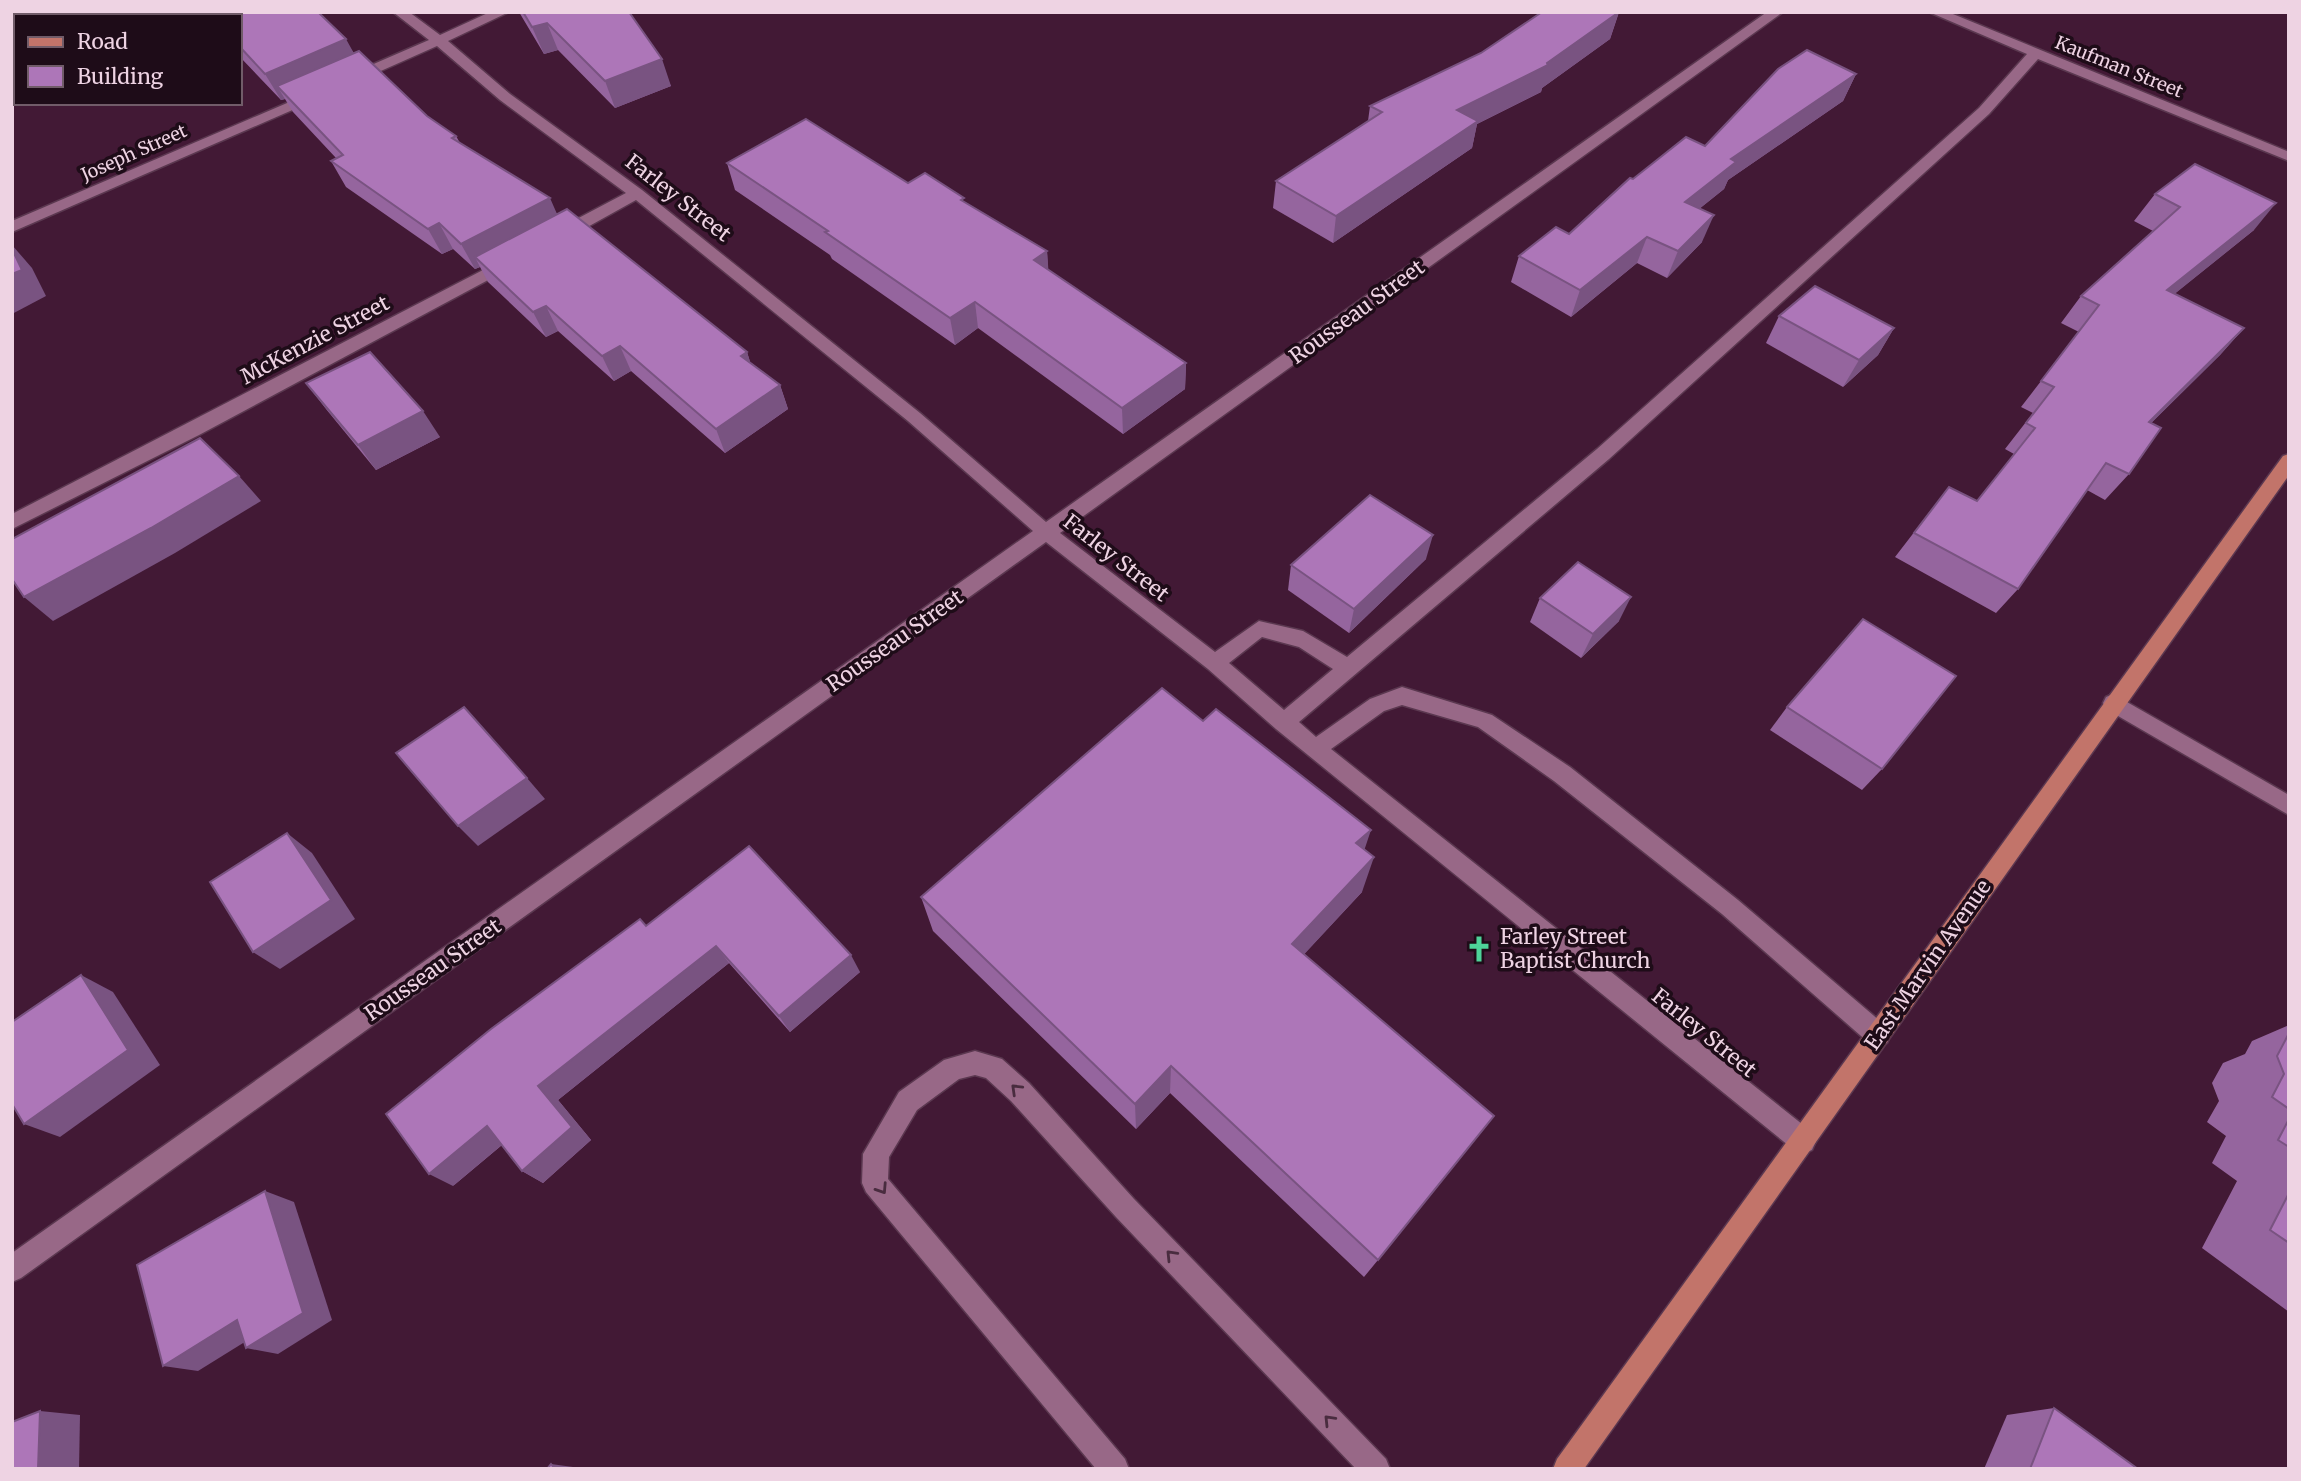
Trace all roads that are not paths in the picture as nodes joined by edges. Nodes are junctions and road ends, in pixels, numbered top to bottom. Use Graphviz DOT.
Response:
graph roads {
  1 [pos="400,12"];
  2 [pos="502,12"];
  3 [pos="1776,12"];
  4 [pos="1936,12"];
  5 [pos="438,40"];
  6 [pos="2035,53"];
  7 [pos="2289,157"];
  8 [pos="637,193"];
  9 [pos="12,227"];
  10 [pos="2289,461"];
  11 [pos="12,522"];
  12 [pos="1047,533"];
  13 [pos="1214,663"];
  14 [pos="1348,669"];
  15 [pos="2113,703"];
  16 [pos="1283,723"];
  17 [pos="1315,749"];
  18 [pos="2289,806"];
  19 [pos="1878,1035"];
  20 [pos="1803,1141"];
  21 [pos="12,1269"];
  22 [pos="1115,1469"];
  23 [pos="1376,1469"];
  24 [pos="1567,1469"];
  1 -- 5 [label="street, Farley Street"];
  2 -- 5 [label="street, Joseph Street"];
  3 -- 12 [label="street, Rousseau Street"];
  4 -- 6 [label="street, Kaufman Street"];
  5 -- 8 [label="street, Farley Street"];
  5 -- 9 [label="street, Joseph Street"];
  6 -- 7 [label="street, Kaufman Street"];
  6 -- 14 [label="street"];
  8 -- 11 [label="street, McKenzie Street"];
  8 -- 12 [label="street, Farley Street"];
  10 -- 15 [label="main road, East Marvin Avenue"];
  12 -- 13 [label="street, Farley Street"];
  12 -- 21 [label="street, Rousseau Street"];
  13 -- 14 [label="street"];
  13 -- 16 [label="street, Farley Street"];
  14 -- 16 [label="street"];
  15 -- 18 [label="street"];
  15 -- 19 [label="main road, East Marvin Avenue"];
  16 -- 17 [label="street, Farley Street"];
  17 -- 19 [label="street"];
  17 -- 20 [label="street, Farley Street"];
  19 -- 20 [label="main road, East Marvin Avenue"];
  20 -- 24 [label="main road, East Marvin Avenue"];
  23 -- 22 [label="street, one-way"];
}
